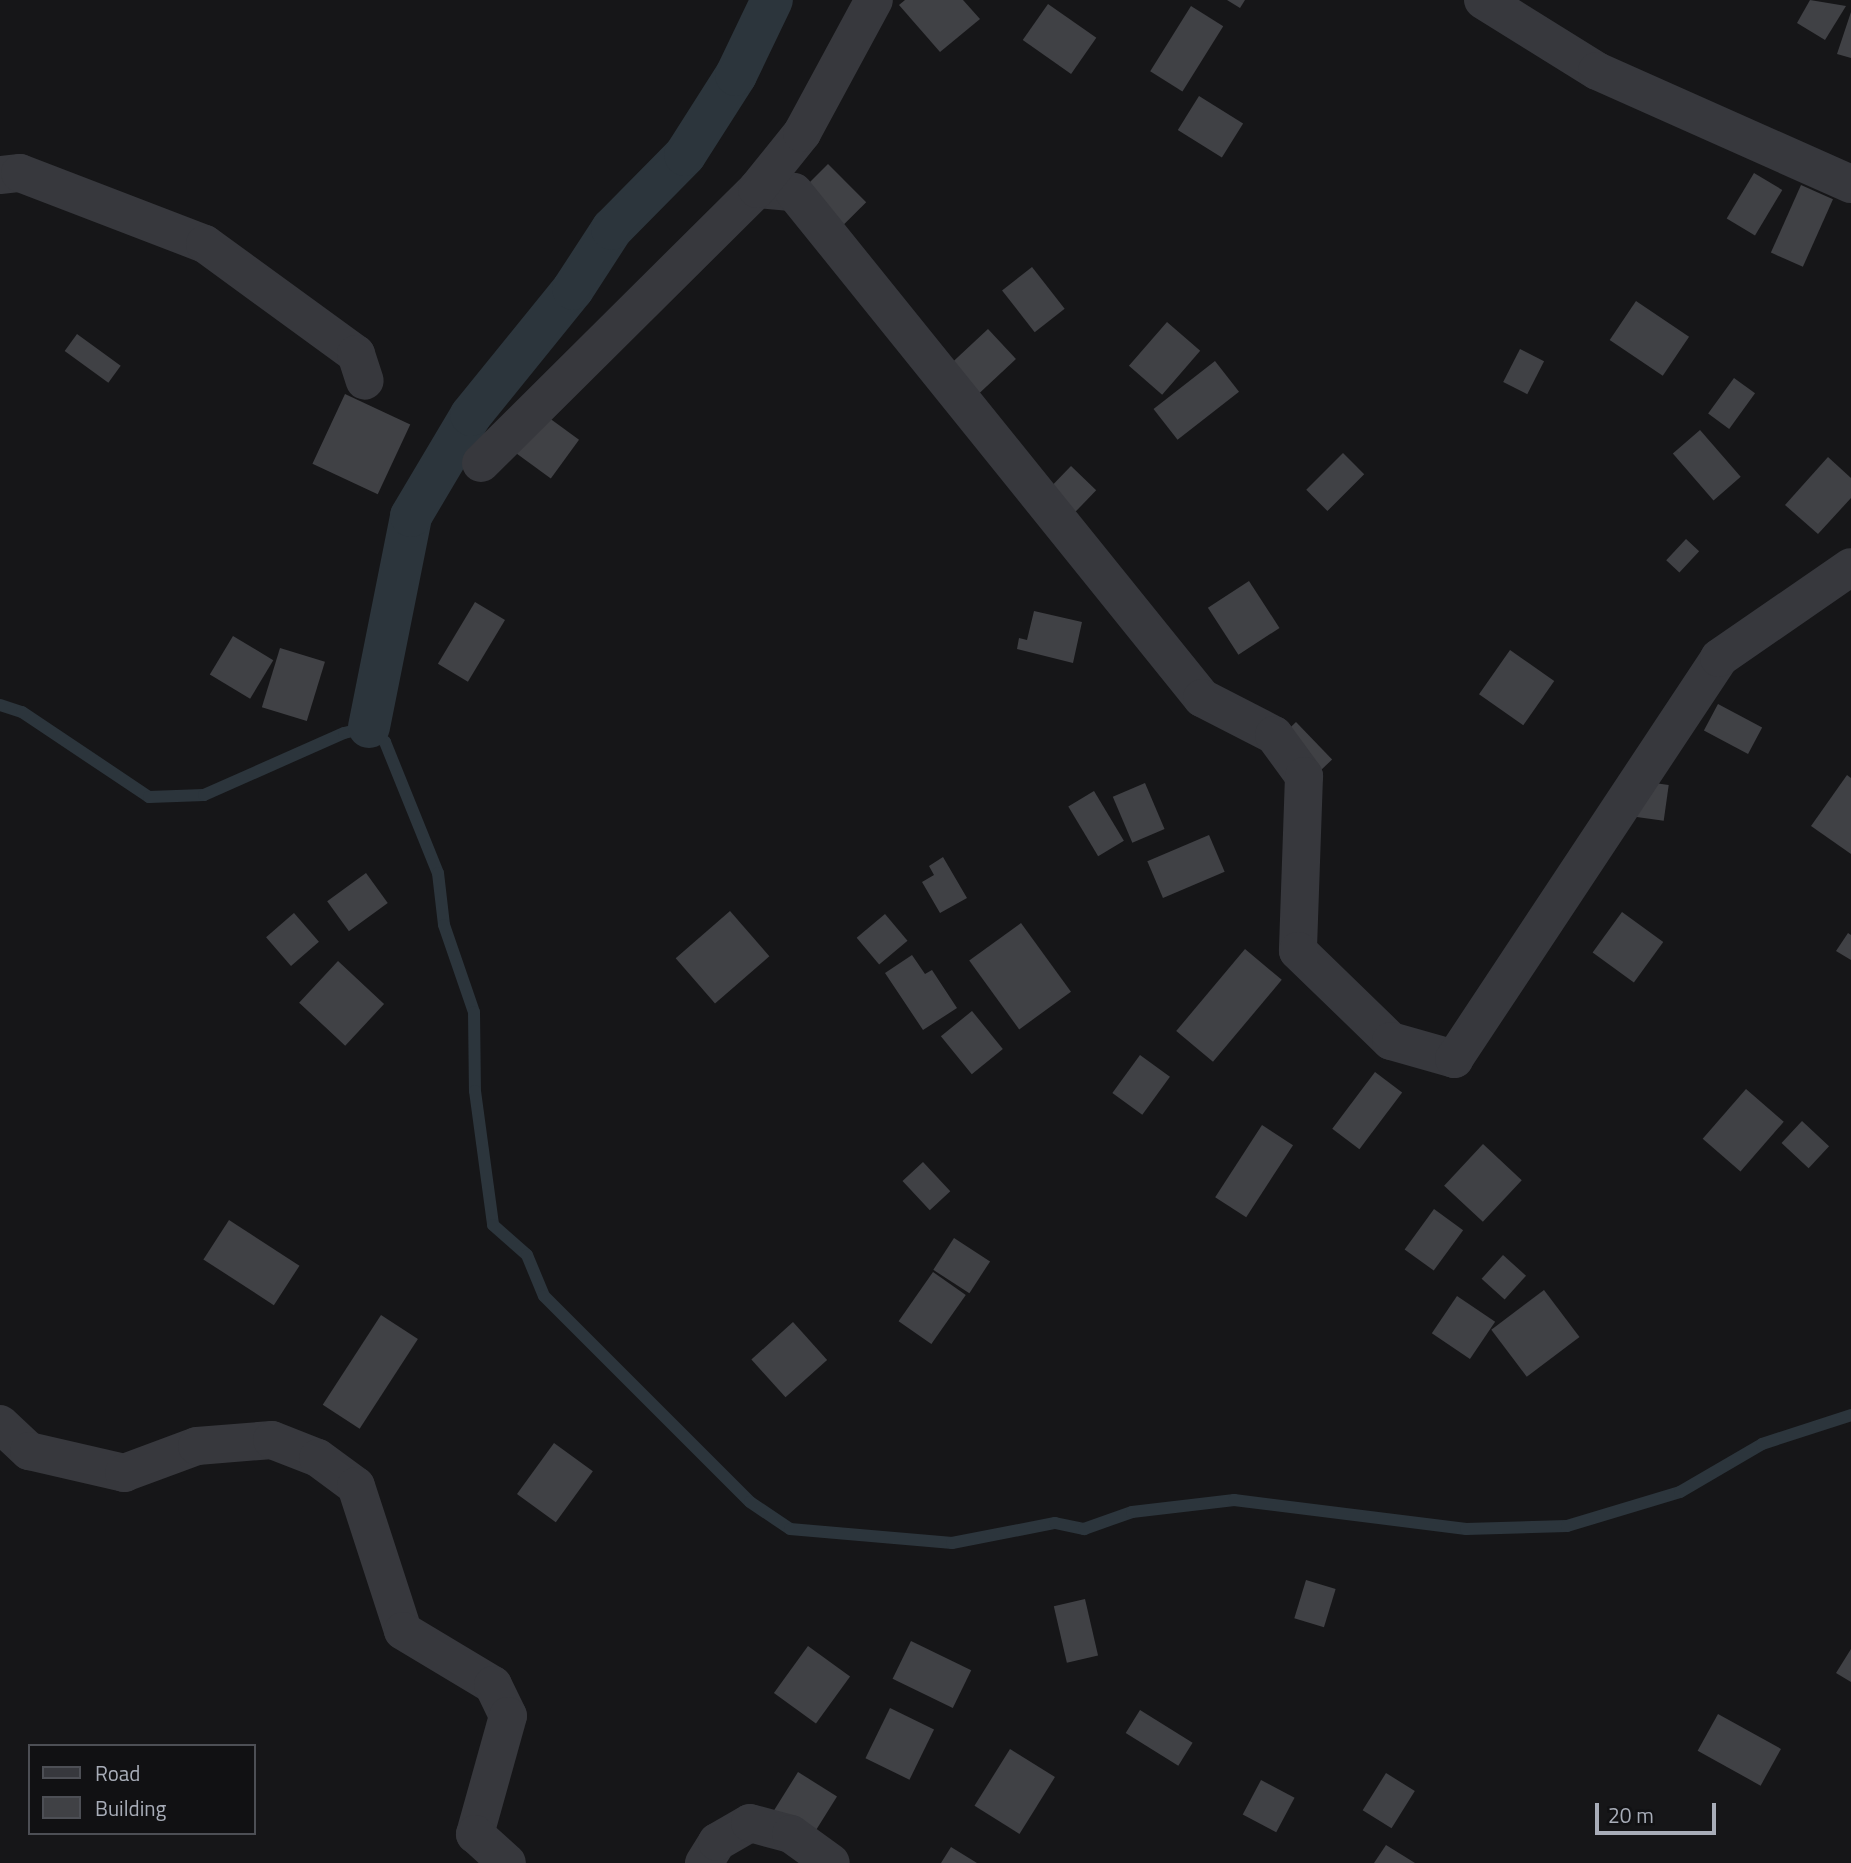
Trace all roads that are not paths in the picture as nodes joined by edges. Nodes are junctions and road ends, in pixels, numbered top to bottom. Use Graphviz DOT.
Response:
graph roads {
  1 [pos="874,0"];
  2 [pos="1483,0"];
  3 [pos="0,175"];
  4 [pos="1851,184"];
  5 [pos="757,189"];
  6 [pos="365,381"];
  7 [pos="481,463"];
  8 [pos="1851,567"];
  9 [pos="0,1424"];
  10 [pos="507,1863"];
  11 [pos="704,1863"];
  12 [pos="831,1863"];
  1 -- 5 [label="street"];
  2 -- 4 [label="street"];
  3 -- 6 [label="street"];
  5 -- 7 [label="street"];
  5 -- 8 [label="street"];
  9 -- 10 [label="street"];
  11 -- 12 [label="street"];
}
